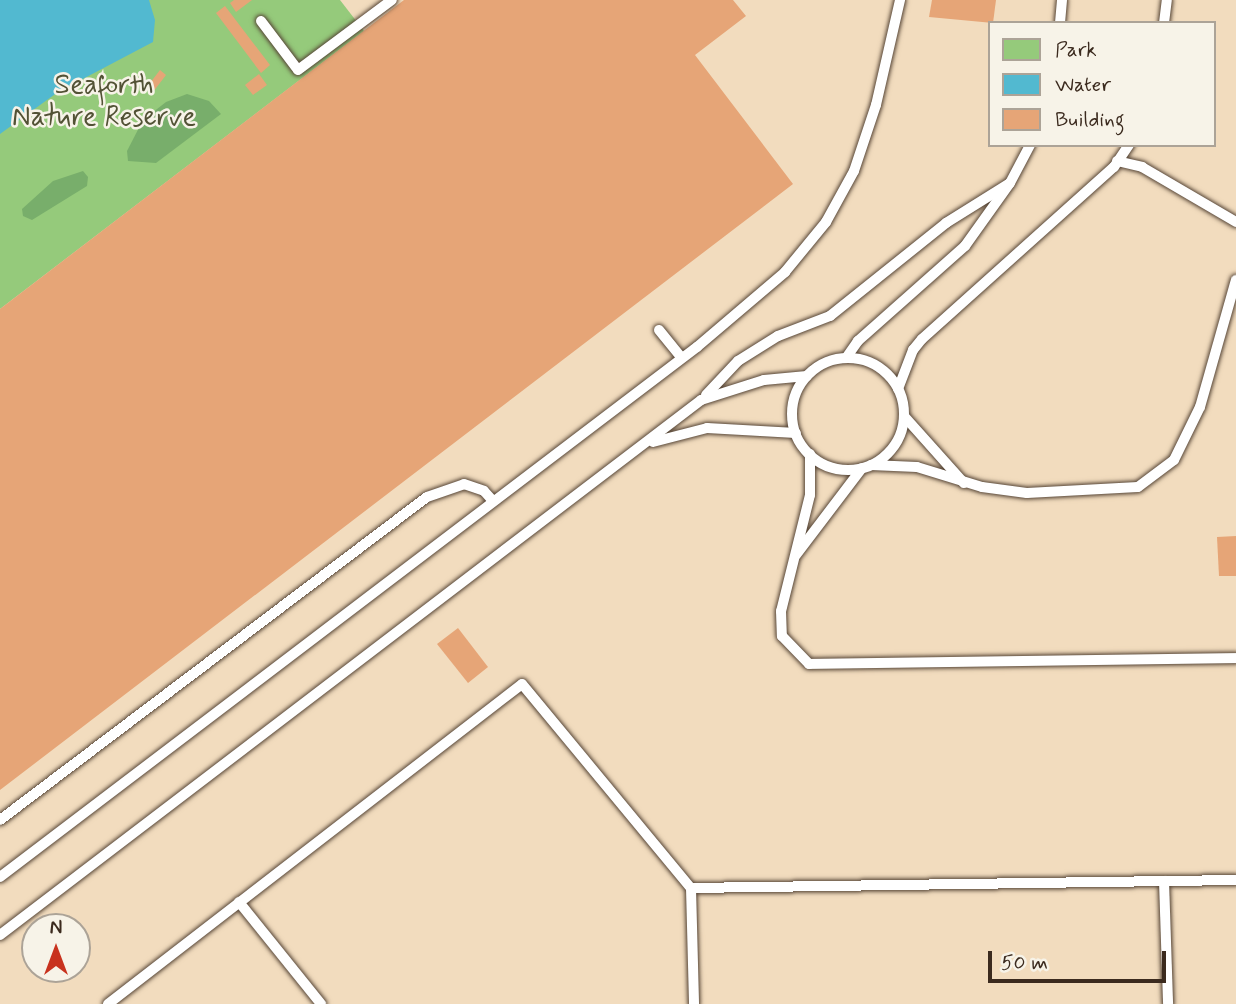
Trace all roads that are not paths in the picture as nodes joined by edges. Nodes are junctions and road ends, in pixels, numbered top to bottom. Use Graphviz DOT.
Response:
graph roads {
  1 [pos="392,0"];
  2 [pos="900,0"];
  3 [pos="1062,0"];
  4 [pos="1167,0"];
  5 [pos="261,21"];
  6 [pos="1060,21"];
  7 [pos="1164,21"];
  8 [pos="1029,147"];
  9 [pos="1128,147"];
  10 [pos="1118,162"];
  11 [pos="1010,183"];
  12 [pos="1236,222"];
  13 [pos="1236,280"];
  14 [pos="659,330"];
  15 [pos="682,358"];
  16 [pos="846,358"];
  17 [pos="807,376"];
  18 [pos="898,389"];
  19 [pos="701,400"];
  20 [pos="904,416"];
  21 [pos="796,433"];
  22 [pos="643,445"];
  23 [pos="810,454"];
  24 [pos="867,466"];
  25 [pos="964,483"];
  26 [pos="492,500"];
  27 [pos="794,557"];
  28 [pos="1236,658"];
  29 [pos="0,820"];
  30 [pos="0,877"];
  31 [pos="1236,880"];
  32 [pos="1164,881"];
  33 [pos="691,888"];
  34 [pos="239,902"];
  35 [pos="0,935"];
  36 [pos="108,1004"];
  37 [pos="321,1004"];
  38 [pos="694,1004"];
  39 [pos="1168,1004"];
  1 -- 5 [label="lane"];
  2 -- 15 [label="lane"];
  3 -- 6 [label="lane"];
  4 -- 7 [label="lane"];
  8 -- 11 [label="lane"];
  9 -- 10 [label="lane"];
  10 -- 12 [label="lane"];
  10 -- 18 [label="lane"];
  11 -- 16 [label="lane"];
  11 -- 19 [label="lane"];
  13 -- 25 [label="lane"];
  14 -- 15 [label="lane"];
  15 -- 26 [label="lane"];
  16 -- 17 [label="lane"];
  16 -- 18 [label="lane"];
  17 -- 19 [label="lane"];
  17 -- 21 [label="lane"];
  18 -- 20 [label="lane"];
  19 -- 22 [label="lane"];
  20 -- 24 [label="lane"];
  20 -- 25 [label="lane"];
  21 -- 22 [label="lane"];
  21 -- 23 [label="lane"];
  22 -- 35 [label="lane"];
  23 -- 24 [label="lane"];
  23 -- 27 [label="lane"];
  24 -- 25 [label="lane"];
  24 -- 27 [label="lane"];
  26 -- 29 [label="lane"];
  26 -- 30 [label="lane"];
  27 -- 28 [label="lane"];
  31 -- 32 [label="lane"];
  32 -- 33 [label="lane"];
  32 -- 39 [label="lane"];
  33 -- 34 [label="lane"];
  33 -- 38 [label="lane"];
  34 -- 36 [label="lane"];
  34 -- 37 [label="lane"];
}
